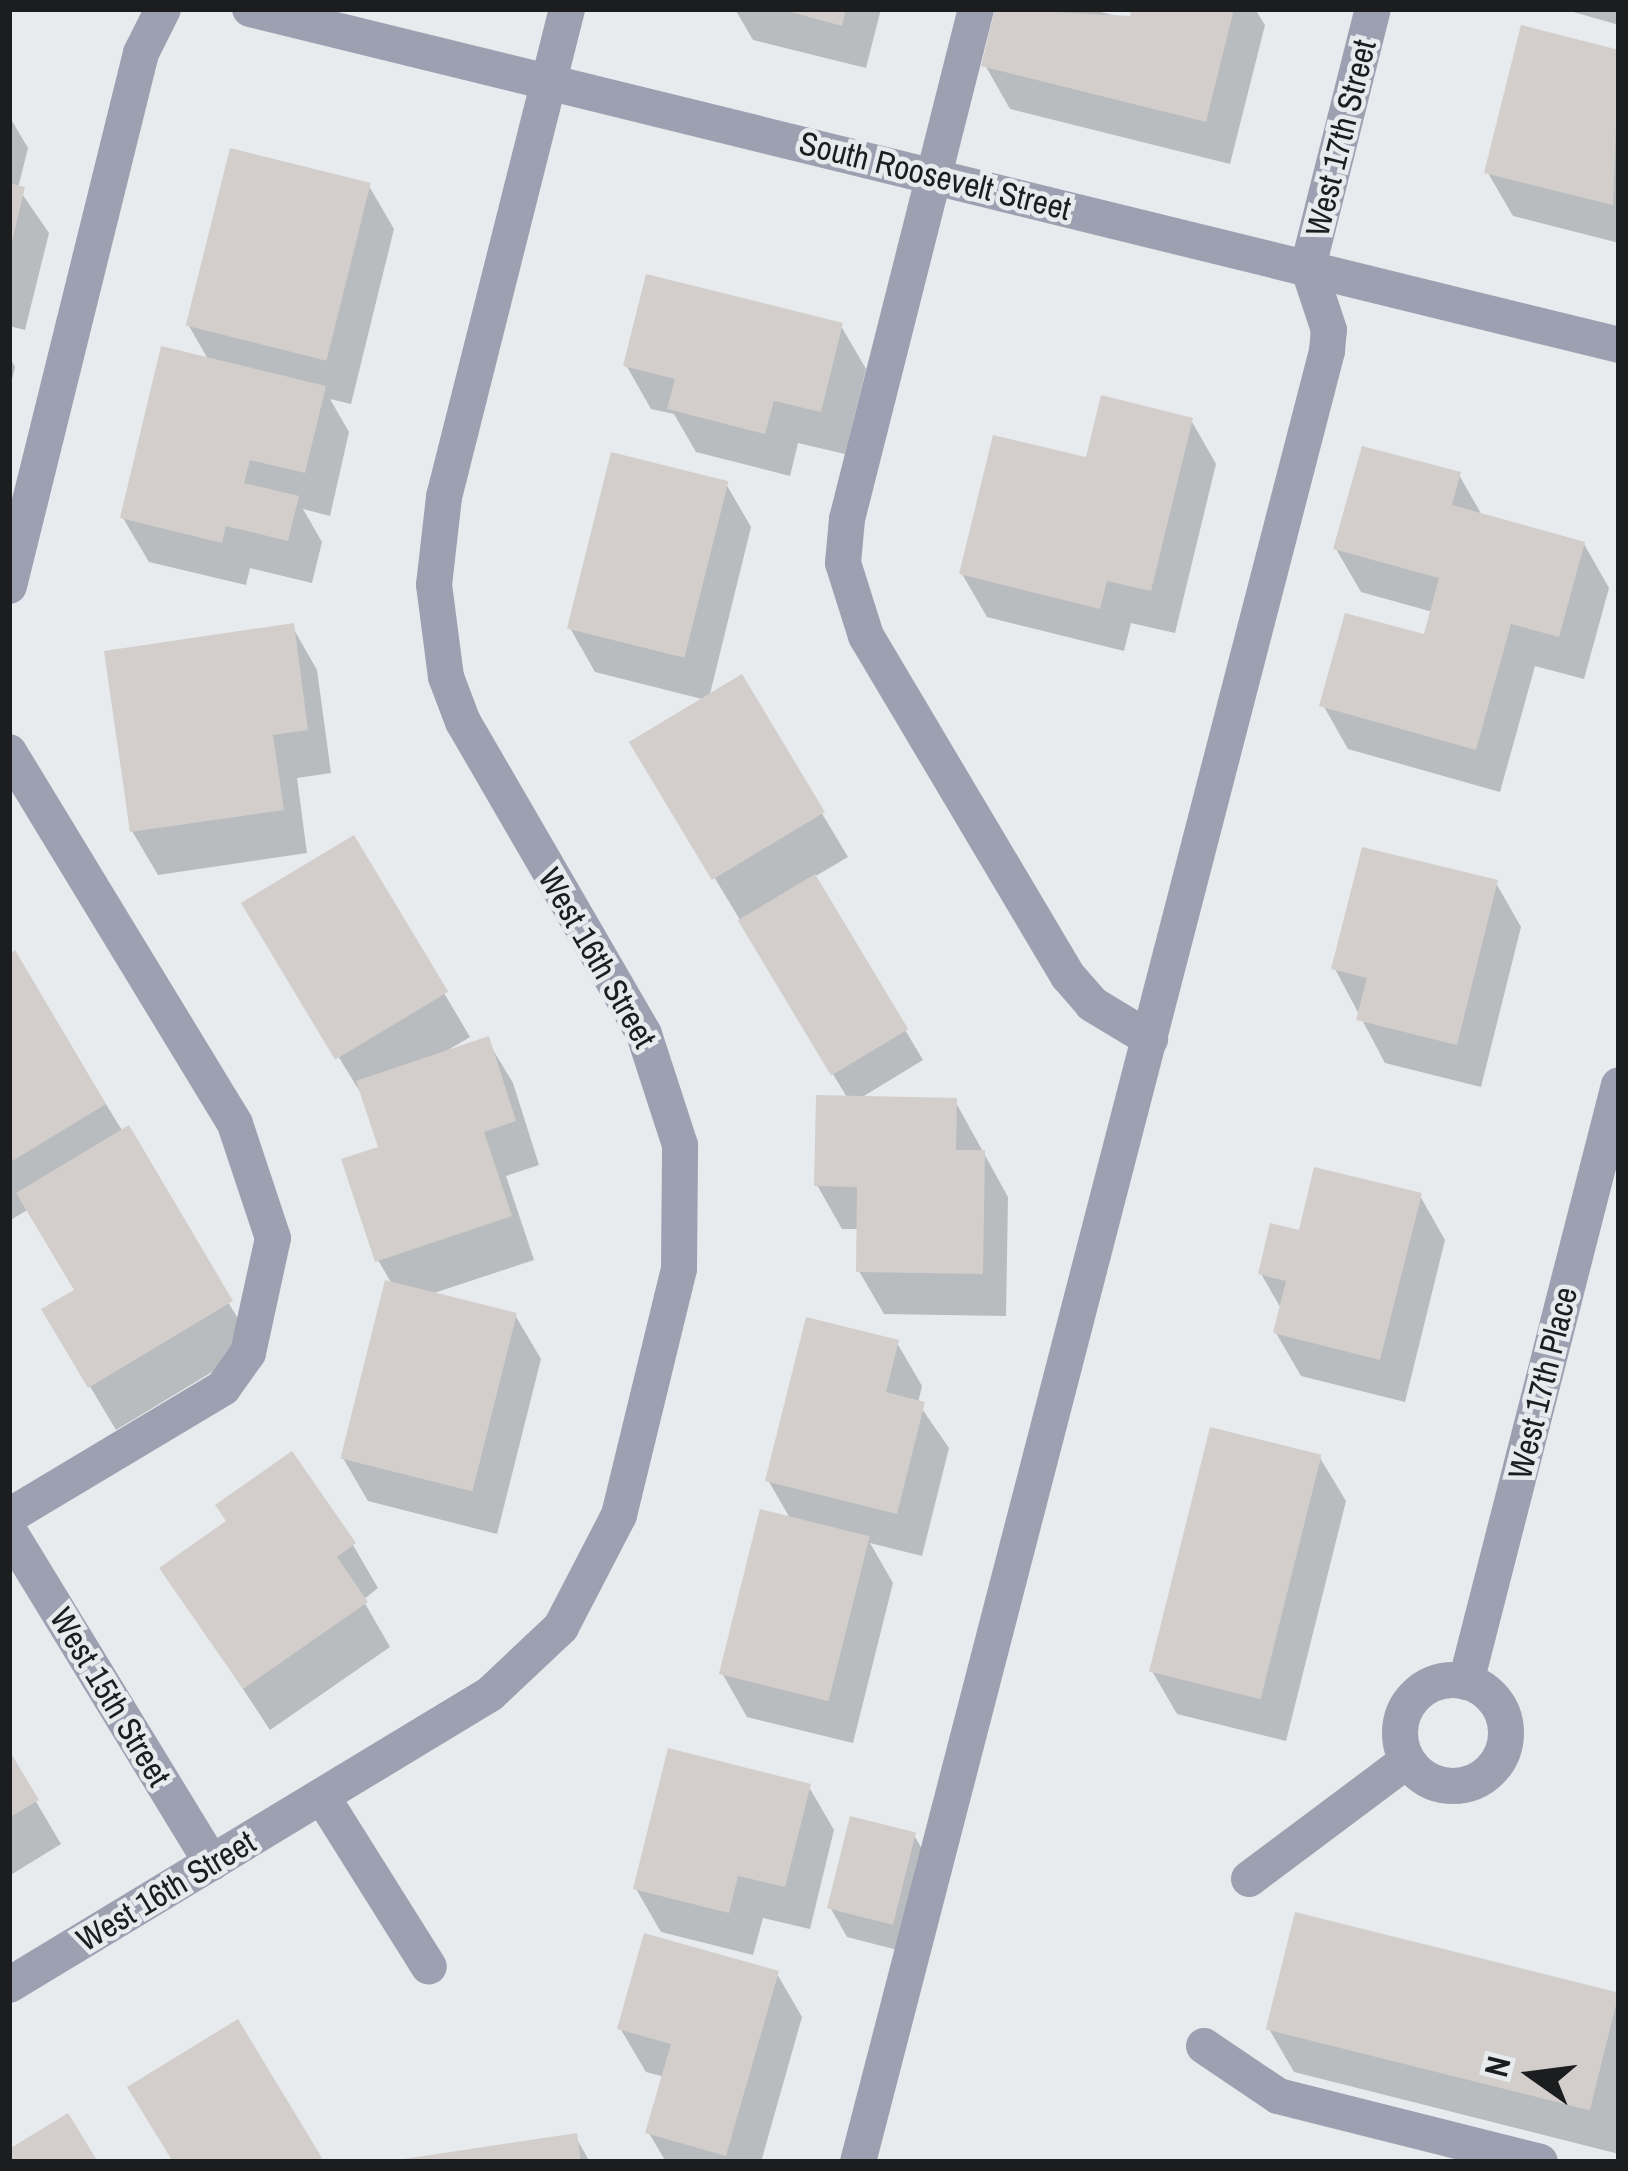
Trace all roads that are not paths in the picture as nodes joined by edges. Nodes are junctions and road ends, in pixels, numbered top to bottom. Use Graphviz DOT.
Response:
graph roads {
  1 [pos="163,9"];
  2 [pos="250,9"];
  3 [pos="567,9"];
  4 [pos="976,9"];
  5 [pos="1373,9"];
  6 [pos="548,81"];
  7 [pos="934,176"];
  8 [pos="1308,267"];
  9 [pos="1619,345"];
  10 [pos="9,586"];
  11 [pos="9,752"];
  12 [pos="1150,1039"];
  13 [pos="1619,1085"];
  14 [pos="9,1516"];
  15 [pos="9,1531"];
  16 [pos="1466,1682"];
  17 [pos="1407,1760"];
  18 [pos="323,1798"];
  19 [pos="212,1863"];
  20 [pos="1249,1879"];
  21 [pos="429,1966"];
  22 [pos="9,1984"];
  23 [pos="1204,2046"];
  24 [pos="858,2162"];
  25 [pos="1540,2162"];
  1 -- 10 [label="street"];
  2 -- 6 [label="street, South Roosevelt Street"];
  3 -- 6 [label="street, West 16th Street"];
  4 -- 7 [label="street"];
  5 -- 8 [label="street, West 17th Street"];
  6 -- 7 [label="street, South Roosevelt Street"];
  6 -- 18 [label="street, West 16th Street"];
  7 -- 8 [label="street, South Roosevelt Street"];
  7 -- 12 [label="street"];
  8 -- 9 [label="street, South Roosevelt Street"];
  8 -- 12 [label="street"];
  11 -- 14 [label="street"];
  12 -- 24 [label="street"];
  13 -- 16 [label="street, West 17th Place"];
  15 -- 19 [label="street, West 15th Street"];
  16 -- 17 [label="street"];
  16 -- 17 [label="street"];
  17 -- 20 [label="street"];
  18 -- 19 [label="street, West 16th Street"];
  18 -- 21 [label="street"];
  19 -- 22 [label="street, West 16th Street"];
  23 -- 25 [label="street"];
}
